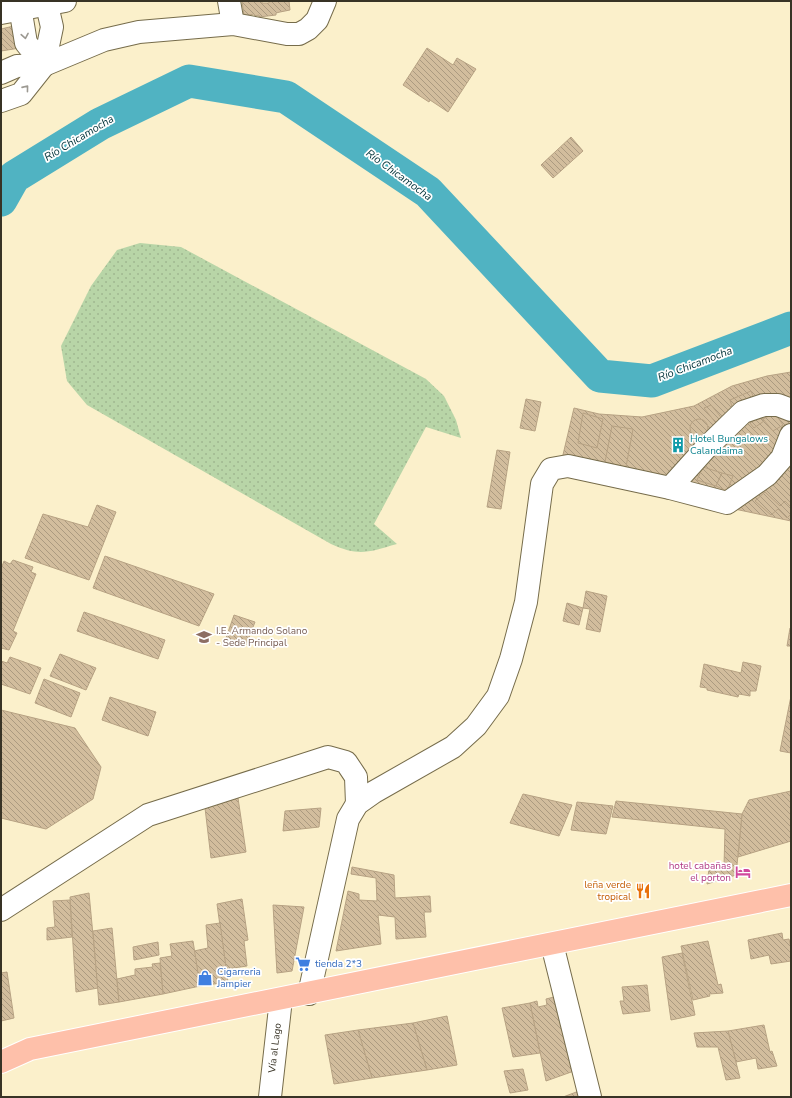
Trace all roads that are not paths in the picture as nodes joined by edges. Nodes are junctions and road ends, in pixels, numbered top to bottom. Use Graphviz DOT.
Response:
graph roads {
  1 [pos="229,1"];
  2 [pos="325,1"];
  3 [pos="53,2"];
  4 [pos="14,8"];
  5 [pos="233,24"];
  6 [pos="44,65"];
  7 [pos="1,73"];
  8 [pos="1,101"];
  9 [pos="791,410"];
  10 [pos="791,435"];
  11 [pos="670,488"];
  12 [pos="357,804"];
  13 [pos="791,895"];
  14 [pos="1,910"];
  15 [pos="552,944"];
  16 [pos="309,994"];
  17 [pos="281,999"];
  18 [pos="1,1048"];
  19 [pos="30,1049"];
  20 [pos="1,1062"];
  21 [pos="270,1097"];
  22 [pos="590,1097"];
  1 -- 5 [label="street"];
  2 -- 5 [label="street"];
  3 -- 4 [label="street"];
  3 -- 6 [label="street"];
  4 -- 6 [label="street, one-way"];
  5 -- 6 [label="street"];
  6 -- 7 [label="street"];
  8 -- 6 [label="street, one-way"];
  9 -- 11 [label="street"];
  10 -- 11 [label="street"];
  11 -- 12 [label="street"];
  12 -- 14 [label="street"];
  12 -- 16 [label="street"];
  13 -- 15 [label="main road"];
  15 -- 16 [label="main road"];
  15 -- 22 [label="street"];
  16 -- 17 [label="main road"];
  17 -- 19 [label="main road"];
  17 -- 21 [label="street, Vía al Lago"];
  18 -- 19 [label="main road"];
  19 -- 20 [label="main road"];
}
